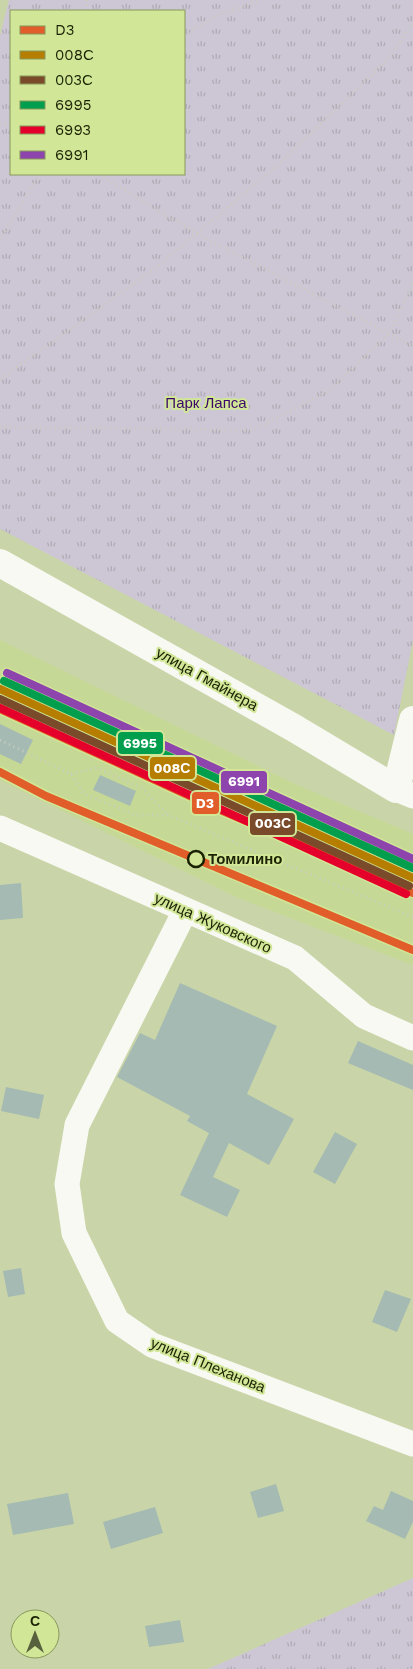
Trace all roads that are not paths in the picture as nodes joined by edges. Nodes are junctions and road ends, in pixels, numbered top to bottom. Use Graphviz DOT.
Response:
graph roads {
  1 [pos="0,563"];
  2 [pos="413,720"];
  3 [pos="404,793"];
  4 [pos="0,828"];
  5 [pos="185,911"];
  6 [pos="413,1038"];
  7 [pos="413,1444"];
  1 -- 3 [label="street, улица Гмайнера"];
  2 -- 3 [label="street"];
  4 -- 5 [label="street, улица Жуковского"];
  5 -- 6 [label="street, улица Жуковского"];
  5 -- 7 [label="street, улица Плеханова"];
}
